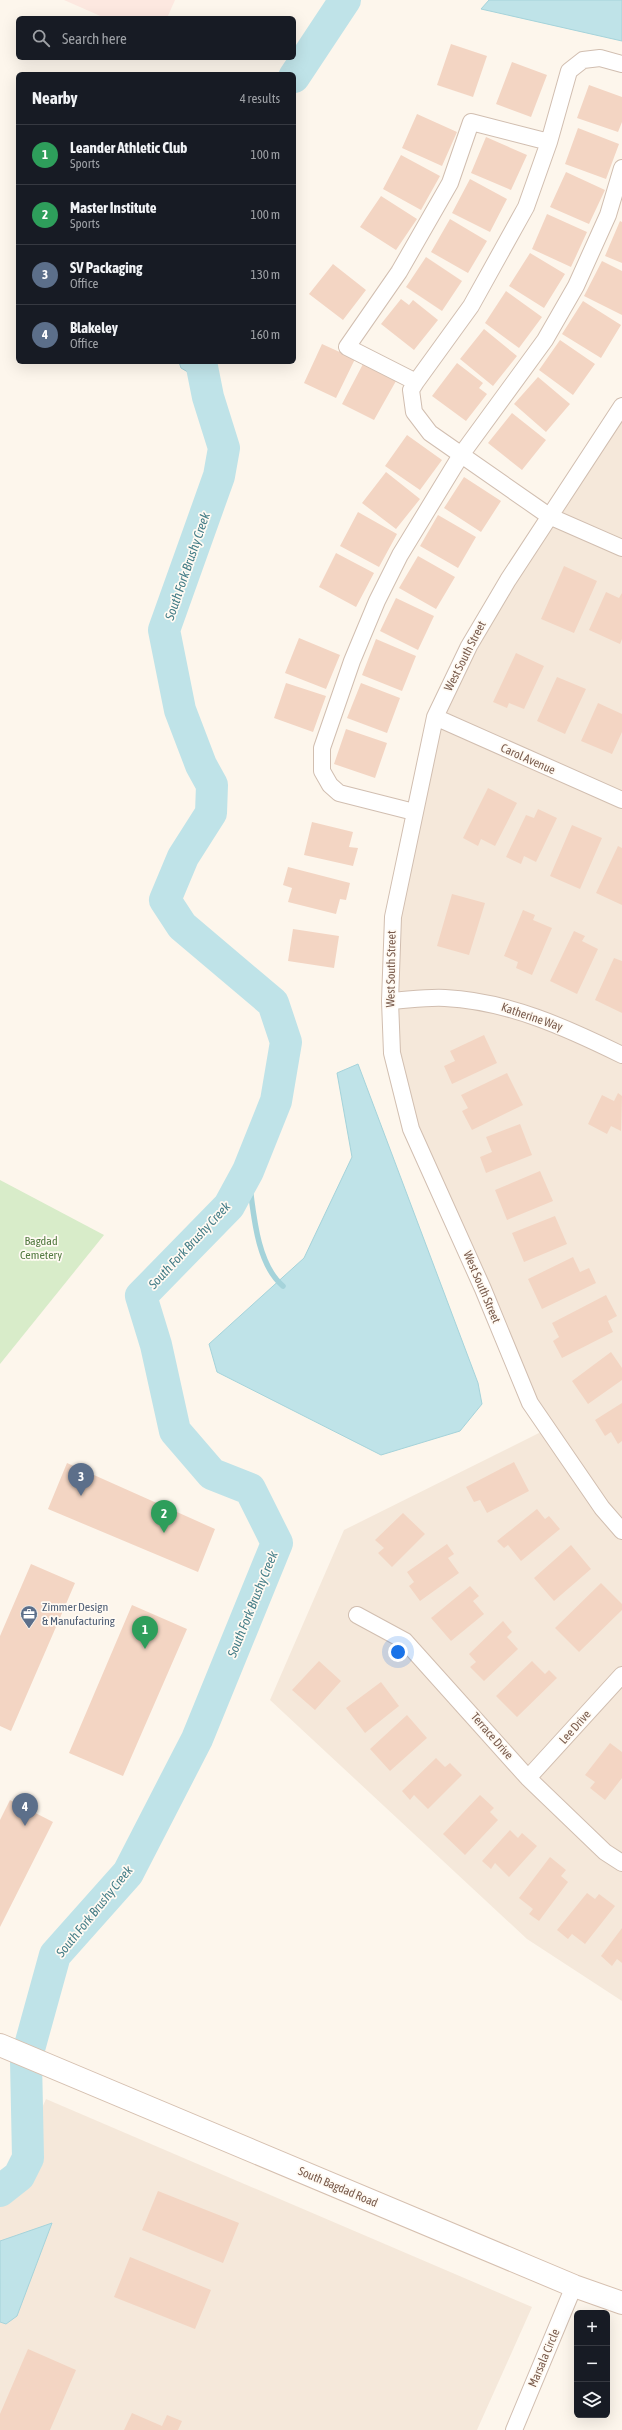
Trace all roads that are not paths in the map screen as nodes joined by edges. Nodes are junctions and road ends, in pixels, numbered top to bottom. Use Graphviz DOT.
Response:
graph roads {
  1 [pos="622,64"];
  2 [pos="548,142"];
  3 [pos="622,168"];
  4 [pos="416,382"];
  5 [pos="622,406"];
  6 [pos="461,455"];
  7 [pos="549,516"];
  8 [pos="622,548"];
  9 [pos="435,717"];
  10 [pos="622,800"];
  11 [pos="414,812"];
  12 [pos="390,1002"];
  13 [pos="622,1055"];
  14 [pos="622,1531"];
  15 [pos="357,1615"];
  16 [pos="622,1676"];
  17 [pos="528,1778"];
  18 [pos="622,1863"];
  19 [pos="0,2045"];
  20 [pos="574,2286"];
  21 [pos="622,2303"];
  22 [pos="514,2430"];
  1 -- 2 [label="street"];
  2 -- 4 [label="street"];
  2 -- 4 [label="street"];
  3 -- 6 [label="street"];
  4 -- 6 [label="street"];
  5 -- 7 [label="street, West South Street"];
  6 -- 7 [label="street"];
  6 -- 11 [label="street"];
  7 -- 8 [label="street"];
  7 -- 9 [label="street, West South Street"];
  9 -- 10 [label="street, Carol Avenue"];
  9 -- 11 [label="street, West South Street"];
  11 -- 12 [label="street, West South Street"];
  12 -- 13 [label="street, Katherine Way"];
  12 -- 14 [label="street, West South Street"];
  15 -- 17 [label="street, Terrace Drive"];
  16 -- 17 [label="street, Lee Drive"];
  17 -- 18 [label="street, Terrace Drive"];
  19 -- 20 [label="main road, South Bagdad Road"];
  20 -- 21 [label="main road, South Bagdad Road"];
  20 -- 22 [label="street, Marsala Circle"];
}
